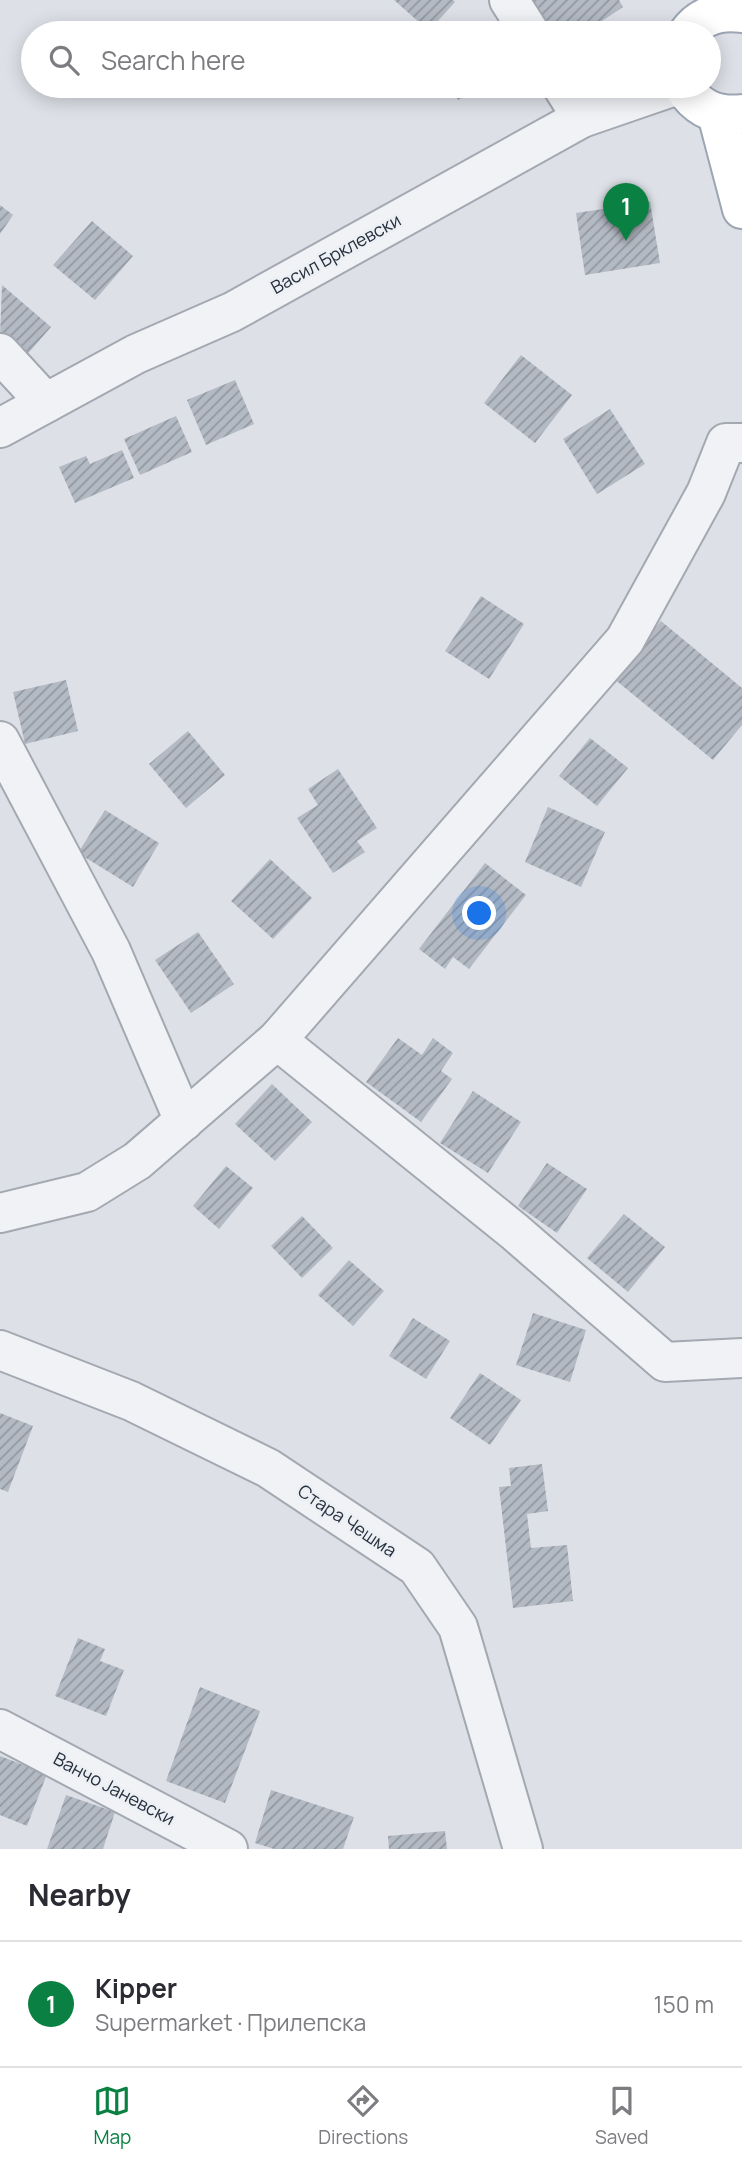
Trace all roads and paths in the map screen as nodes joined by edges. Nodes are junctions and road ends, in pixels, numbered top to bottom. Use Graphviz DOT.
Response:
graph roads {
  1 [pos="509,0"];
  2 [pos="742,13"];
  3 [pos="522,21"];
  4 [pos="686,21"];
  5 [pos="570,98"];
  6 [pos="640,98"];
  7 [pos="693,98"];
  8 [pos="729,114"];
  9 [pos="582,118"];
  10 [pos="742,209"];
  11 [pos="0,353"];
  12 [pos="46,403"];
  13 [pos="0,428"];
  14 [pos="742,443"];
  15 [pos="0,741"];
  16 [pos="277,1040"];
  17 [pos="184,1121"];
  18 [pos="0,1213"];
  19 [pos="0,1350"];
  20 [pos="742,1358"];
  21 [pos="0,1729"];
  22 [pos="228,1849"];
  23 [pos="523,1849"];
  1 -- 3 [label="street"];
  2 -- 4 [label="main road"];
  5 -- 9 [label="street"];
  6 -- 9 [label="street, Васил Брклевски"];
  7 -- 8 [label="main road"];
  8 -- 10 [label="main road"];
  9 -- 12 [label="street, Васил Брклевски"];
  11 -- 12 [label="street"];
  12 -- 13 [label="street, Васил Брклевски"];
  14 -- 16 [label="street"];
  15 -- 17 [label="street"];
  16 -- 17 [label="street"];
  16 -- 20 [label="street"];
  17 -- 18 [label="street"];
  19 -- 23 [label="street, Стара Чешма"];
  21 -- 22 [label="street, Ванчо Јаневски"];
}
